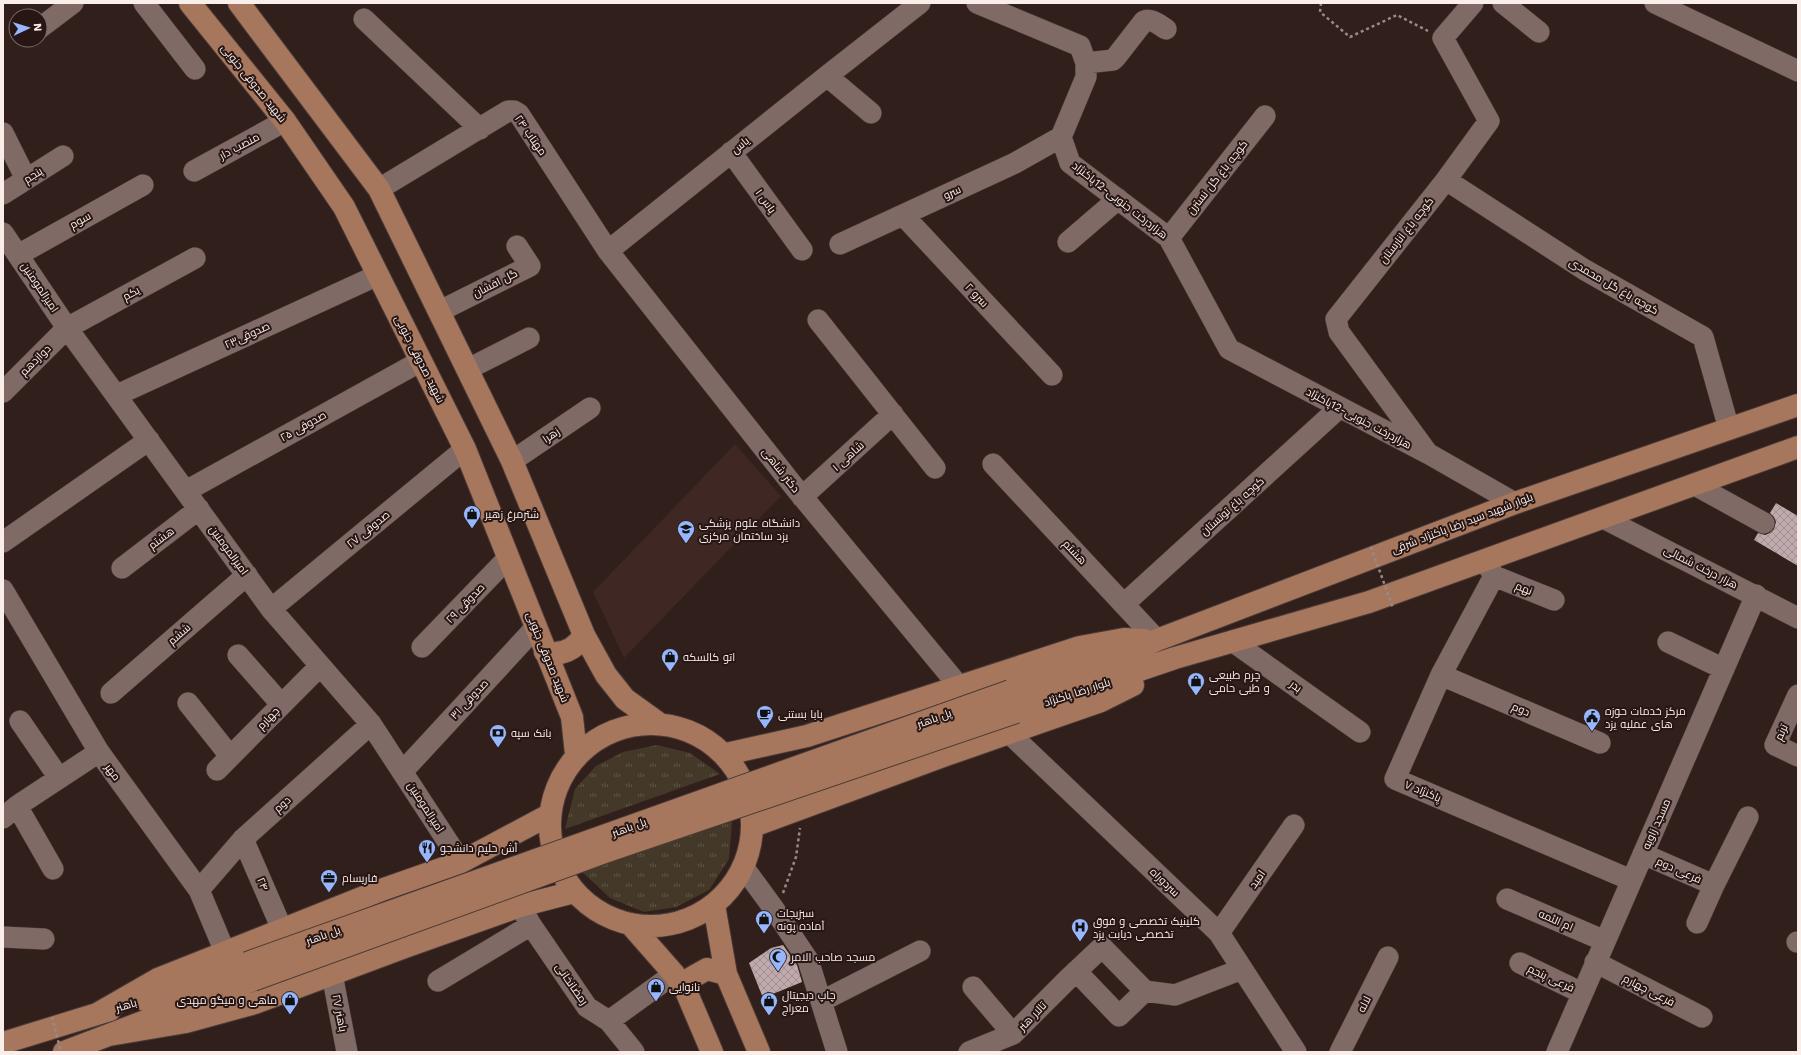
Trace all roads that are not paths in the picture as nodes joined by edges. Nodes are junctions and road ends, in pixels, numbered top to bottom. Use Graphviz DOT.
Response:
graph roads {
  1 [pos="73,3"];
  2 [pos="144,3"];
  3 [pos="190,3"];
  4 [pos="239,3"];
  5 [pos="920,3"];
  6 [pos="977,3"];
  7 [pos="1473,3"];
  8 [pos="1503,3"];
  9 [pos="1655,3"];
  10 [pos="364,19"];
  11 [pos="48,22"];
  12 [pos="1166,29"];
  13 [pos="1539,32"];
  14 [pos="1086,63"];
  15 [pos="195,69"];
  16 [pos="1798,71"];
  17 [pos="827,76"];
  18 [pos="871,113"];
  19 [pos="1265,116"];
  20 [pos="285,122"];
  21 [pos="480,129"];
  22 [pos="3,133"];
  23 [pos="1061,137"];
  24 [pos="731,152"];
  25 [pos="62,156"];
  26 [pos="194,171"];
  27 [pos="26,178"];
  28 [pos="1446,180"];
  29 [pos="143,185"];
  30 [pos="379,189"];
  31 [pos="3,194"];
  32 [pos="1118,199"];
  33 [pos="903,215"];
  34 [pos="3,233"];
  35 [pos="1169,238"];
  36 [pos="1068,242"];
  37 [pos="840,244"];
  38 [pos="517,246"];
  39 [pos="608,250"];
  40 [pos="802,250"];
  41 [pos="18,255"];
  42 [pos="195,258"];
  43 [pos="378,275"];
  44 [pos="440,311"];
  45 [pos="818,320"];
  46 [pos="67,328"];
  47 [pos="529,338"];
  48 [pos="421,361"];
  49 [pos="468,368"];
  50 [pos="1052,375"];
  51 [pos="3,392"];
  52 [pos="117,395"];
  53 [pos="1798,405"];
  54 [pos="590,408"];
  55 [pos="1339,408"];
  56 [pos="893,414"];
  57 [pos="1729,429"];
  58 [pos="150,440"];
  59 [pos="1798,447"];
  60 [pos="466,449"];
  61 [pos="1429,454"];
  62 [pos="512,461"];
  63 [pos="993,464"];
  64 [pos="935,468"];
  65 [pos="1696,485"];
  66 [pos="186,491"];
  67 [pos="802,497"];
  68 [pos="1515,503"];
  69 [pos="200,509"];
  70 [pos="1603,518"];
  71 [pos="1764,523"];
  72 [pos="4,541"];
  73 [pos="508,558"];
  74 [pos="122,568"];
  75 [pos="1490,569"];
  76 [pos="247,575"];
  77 [pos="3,590"];
  78 [pos="1756,595"];
  79 [pos="1554,600"];
  80 [pos="1124,604"];
  81 [pos="271,609"];
  82 [pos="1798,618"];
  83 [pos="536,627"];
  84 [pos="584,635"];
  85 [pos="1157,640"];
  86 [pos="1232,641"];
  87 [pos="1668,642"];
  88 [pos="422,648"];
  89 [pos="545,652"];
  90 [pos="238,656"];
  91 [pos="1175,658"];
  92 [pos="1135,662"];
  93 [pos="320,666"];
  94 [pos="1724,669"];
  95 [pos="1441,675"];
  96 [pos="958,685"];
  97 [pos="1010,691"];
  98 [pos="111,693"];
  99 [pos="1798,695"];
  100 [pos="188,703"];
  101 [pos="281,704"];
  102 [pos="1016,712"];
  103 [pos="20,721"];
  104 [pos="657,722"];
  105 [pos="371,724"];
  106 [pos="1360,732"];
  107 [pos="1009,733"];
  108 [pos="808,736"];
  109 [pos="1600,743"];
  110 [pos="99,752"];
  111 [pos="576,754"];
  112 [pos="726,754"];
  113 [pos="1798,756"];
  114 [pos="403,771"];
  115 [pos="58,778"];
  116 [pos="826,799"];
  117 [pos="10,812"];
  118 [pos="549,815"];
  119 [pos="1748,817"];
  120 [pos="1294,825"];
  121 [pos="753,826"];
  122 [pos="243,839"];
  123 [pos="499,842"];
  124 [pos="1643,854"];
  125 [pos="461,862"];
  126 [pos="744,868"];
  127 [pos="53,869"];
  128 [pos="1631,880"];
  129 [pos="1714,885"];
  130 [pos="199,890"];
  131 [pos="574,892"];
  132 [pos="1507,899"];
  133 [pos="714,905"];
  134 [pos="520,906"];
  135 [pos="1698,923"];
  136 [pos="532,925"];
  137 [pos="631,925"];
  138 [pos="282,929"];
  139 [pos="1219,933"];
  140 [pos="3,937"];
  141 [pos="44,939"];
  142 [pos="1605,941"];
  143 [pos="920,951"];
  144 [pos="225,952"];
  145 [pos="1388,957"];
  146 [pos="1595,962"];
  147 [pos="1520,964"];
  148 [pos="1242,969"];
  149 [pos="250,971"];
  150 [pos="332,974"];
  151 [pos="726,974"];
  152 [pos="1071,975"];
  153 [pos="438,981"];
  154 [pos="680,982"];
  155 [pos="973,987"];
  156 [pos="1145,991"];
  157 [pos="1582,993"];
  158 [pos="822,1002"];
  159 [pos="97,1014"];
  160 [pos="1702,1017"];
  161 [pos="609,1021"];
  162 [pos="1014,1034"];
  163 [pos="109,1035"];
  164 [pos="3,1043"];
  165 [pos="62,1052"];
  166 [pos="347,1052"];
  167 [pos="634,1052"];
  168 [pos="712,1052"];
  169 [pos="759,1052"];
  170 [pos="837,1052"];
  171 [pos="969,1052"];
  172 [pos="1296,1052"];
  173 [pos="1340,1052"];
  174 [pos="1557,1052"];
  1 -- 11 [label="street"];
  2 -- 15 [label="street"];
  3 -- 20 [label="main road, شهید صدوقی جنوبی"];
  4 -- 30 [label="main road"];
  5 -- 17 [label="street, یاس"];
  6 -- 14 [label="street"];
  7 -- 28 [label="street, کوچه باغ انارستان"];
  8 -- 13 [label="street"];
  9 -- 16 [label="street"];
  10 -- 21 [label="street"];
  12 -- 14 [label="street"];
  14 -- 23 [label="street"];
  17 -- 18 [label="street"];
  17 -- 24 [label="street, یاس"];
  19 -- 35 [label="street, کوچه باغ گل نسترن"];
  20 -- 26 [label="street, منصب دار"];
  20 -- 43 [label="main road, شهید صدوقی جنوبی"];
  21 -- 30 [label="street, مهتاب ۲۴"];
  21 -- 39 [label="street, مهتاب ۲۴"];
  22 -- 27 [label="street"];
  23 -- 32 [label="street, هزاردرخت جنوبی-12پاکنژاد"];
  23 -- 33 [label="street, سرو"];
  24 -- 39 [label="street, یاس"];
  24 -- 40 [label="street, یاس ۱"];
  25 -- 27 [label="street, پنجم"];
  27 -- 31 [label="street, پنجم"];
  28 -- 57 [label="street, کوچه باغ گل محمدی"];
  28 -- 61 [label="street, کوچه باغ انارستان"];
  29 -- 41 [label="street, سوم"];
  30 -- 44 [label="main road"];
  32 -- 35 [label="street, هزاردرخت جنوبی-12پاکنژاد"];
  32 -- 36 [label="street"];
  33 -- 37 [label="street, سرو"];
  33 -- 50 [label="street, سرو ۲"];
  34 -- 41 [label="street, امیرالمومنین"];
  35 -- 55 [label="street, هزاردرخت جنوبی-12پاکنژاد"];
  38 -- 44 [label="street, گل افشان"];
  39 -- 67 [label="street, دکتر شاهی"];
  41 -- 46 [label="street, امیرالمومنین"];
  42 -- 46 [label="street, یکم"];
  43 -- 48 [label="main road, شهید صدوقی جنوبی"];
  43 -- 52 [label="street, صدوقی۲۳"];
  44 -- 49 [label="main road"];
  45 -- 56 [label="street"];
  46 -- 51 [label="street, دوازدهم"];
  46 -- 52 [label="street, امیرالمومنین"];
  47 -- 49 [label="street"];
  48 -- 60 [label="main road, شهید صدوقی جنوبی"];
  48 -- 66 [label="street, صدوقی ۲۵"];
  49 -- 62 [label="main road"];
  52 -- 58 [label="street, امیرالمومنین"];
  53 -- 57 [label="main road, بلوار شهید سید رضا پاکنژاد شرقی"];
  54 -- 62 [label="street, زهرا"];
  55 -- 61 [label="street, هزاردرخت جنوبی-12پاکنژاد"];
  55 -- 80 [label="street, کوچه باغ توتستان"];
  56 -- 64 [label="street"];
  56 -- 67 [label="street, شاهی ۱"];
  57 -- 68 [label="main road, بلوار شهید سید رضا پاکنژاد شرقی"];
  58 -- 66 [label="street, امیرالمومنین"];
  58 -- 72 [label="street"];
  59 -- 65 [label="main road"];
  60 -- 73 [label="main road, شهید صدوقی جنوبی"];
  60 -- 81 [label="street, صدوقی ۲۷"];
  61 -- 68 [label="street, هزاردرخت جنوبی-12پاکنژاد"];
  62 -- 84 [label="main road"];
  63 -- 80 [label="street, هشتم"];
  65 -- 70 [label="main road"];
  65 -- 71 [label="street"];
  66 -- 69 [label="street, امیرالمومنین"];
  67 -- 96 [label="street, دکتر شاهی"];
  68 -- 85 [label="main road, بلوار شهید سید رضا پاکنژاد شرقی"];
  69 -- 74 [label="street, هشتم"];
  69 -- 76 [label="street, امیرالمومنین"];
  70 -- 75 [label="main road"];
  70 -- 78 [label="street, هزار درخت شمالی"];
  73 -- 83 [label="main road, شهید صدوقی جنوبی"];
  73 -- 88 [label="street, صدوقی ۲۹"];
  75 -- 79 [label="street, نهم"];
  75 -- 86 [label="main road"];
  75 -- 95 [label="street, پاکنژاد ۷"];
  76 -- 81 [label="street, امیرالمومنین"];
  76 -- 98 [label="street, ششم"];
  77 -- 110 [label="street, مهر"];
  78 -- 82 [label="street, هزار درخت شمالی"];
  78 -- 94 [label="street, مسجد زاویه"];
  80 -- 85 [label="street, هشتم"];
  81 -- 93 [label="street, امیرالمومنین"];
  83 -- 89 [label="main road, شهید صدوقی جنوبی"];
  83 -- 114 [label="street, صدوقی ۳۱"];
  84 -- 89 [label="main road"];
  84 -- 104 [label="main road"];
  85 -- 92 [label="main road, بلوار شهید سید رضا پاکنژاد شرقی"];
  85 -- 96 [label="main road"];
  86 -- 91 [label="main road"];
  86 -- 106 [label="street, بدر"];
  87 -- 94 [label="street"];
  89 -- 111 [label="main road, شهید صدوقی جنوبی"];
  90 -- 101 [label="street"];
  91 -- 92 [label="main road"];
  91 -- 107 [label="main road"];
  92 -- 97 [label="main road, بلوار رضا پاکنژاد"];
  92 -- 102 [label="main road, بلوار رضا پاکنژاد"];
  93 -- 101 [label="street, چهارم"];
  93 -- 105 [label="street, امیرالمومنین"];
  94 -- 124 [label="street, مسجد زاویه"];
  95 -- 109 [label="street, دوم"];
  95 -- 128 [label="street, پاکنژاد ۷"];
  96 -- 108 [label="main road"];
  97 -- 149 [label="main road, پل باهنر, bridge"];
  99 -- 113 [label="street, ترنم"];
  100 -- 101 [label="street, چهارم"];
  102 -- 149 [label="main road, پل باهنر, bridge"];
  103 -- 115 [label="street"];
  104 -- 111 [label="main road"];
  104 -- 112 [label="main road"];
  105 -- 114 [label="street, امیرالمومنین"];
  105 -- 122 [label="street, دوم"];
  107 -- 116 [label="main road"];
  107 -- 139 [label="street, سردوراه"];
  108 -- 112 [label="main road"];
  108 -- 116 [label="main road"];
  110 -- 115 [label="street"];
  110 -- 130 [label="street, مهر"];
  111 -- 118 [label="main road"];
  112 -- 121 [label="main road"];
  114 -- 125 [label="street, امیرالمومنین"];
  115 -- 117 [label="street"];
  116 -- 121 [label="main road"];
  117 -- 127 [label="street"];
  118 -- 123 [label="main road"];
  118 -- 131 [label="main road"];
  119 -- 129 [label="street, فرعی دوم"];
  120 -- 139 [label="street, امید"];
  121 -- 126 [label="main road"];
  122 -- 130 [label="street, دوم"];
  122 -- 138 [label="street, ۲۴"];
  123 -- 125 [label="main road"];
  123 -- 134 [label="main road"];
  124 -- 128 [label="street, مسجد زاویه"];
  124 -- 129 [label="street, فرعی دوم"];
  125 -- 138 [label="main road"];
  126 -- 133 [label="main road"];
  126 -- 158 [label="street"];
  128 -- 142 [label="street, مسجد زاویه"];
  129 -- 135 [label="street, فرعی دوم"];
  130 -- 144 [label="street, مهر"];
  131 -- 134 [label="main road"];
  131 -- 137 [label="main road"];
  132 -- 142 [label="street, ام الئمه"];
  133 -- 137 [label="main road"];
  133 -- 151 [label="main road"];
  134 -- 136 [label="street, رمضانخانی"];
  134 -- 150 [label="main road"];
  136 -- 153 [label="street"];
  136 -- 161 [label="street, رمضانخانی"];
  137 -- 154 [label="main road"];
  138 -- 144 [label="main road"];
  139 -- 148 [label="street, سردوراه"];
  140 -- 141 [label="street"];
  142 -- 146 [label="street, مسجد زاویه"];
  143 -- 158 [label="street"];
  144 -- 159 [label="main road"];
  145 -- 173 [label="street, لاله"];
  146 -- 157 [label="street, مسجد زاویه"];
  146 -- 160 [label="street, فرعی چهارم"];
  147 -- 157 [label="street, فرعی پنجم"];
  148 -- 156 [label="street"];
  148 -- 172 [label="street, سردوراه"];
  149 -- 159 [label="main road, باهنر"];
  149 -- 163 [label="main road, باهنر"];
  150 -- 163 [label="main road"];
  150 -- 166 [label="street, باهنر ۲۷"];
  151 -- 154 [label="main road"];
  151 -- 169 [label="main road"];
  152 -- 156 [label="street"];
  152 -- 156 [label="street, تالار هنر"];
  152 -- 162 [label="street, تالار هنر"];
  154 -- 161 [label="street"];
  154 -- 168 [label="main road"];
  155 -- 162 [label="street"];
  157 -- 174 [label="street, مسجد زاویه"];
  158 -- 170 [label="street"];
  159 -- 164 [label="main road, باهنر"];
  161 -- 167 [label="street, رمضانخانی"];
  162 -- 171 [label="street, تالار هنر"];
  163 -- 165 [label="main road, باهنر"];
}
